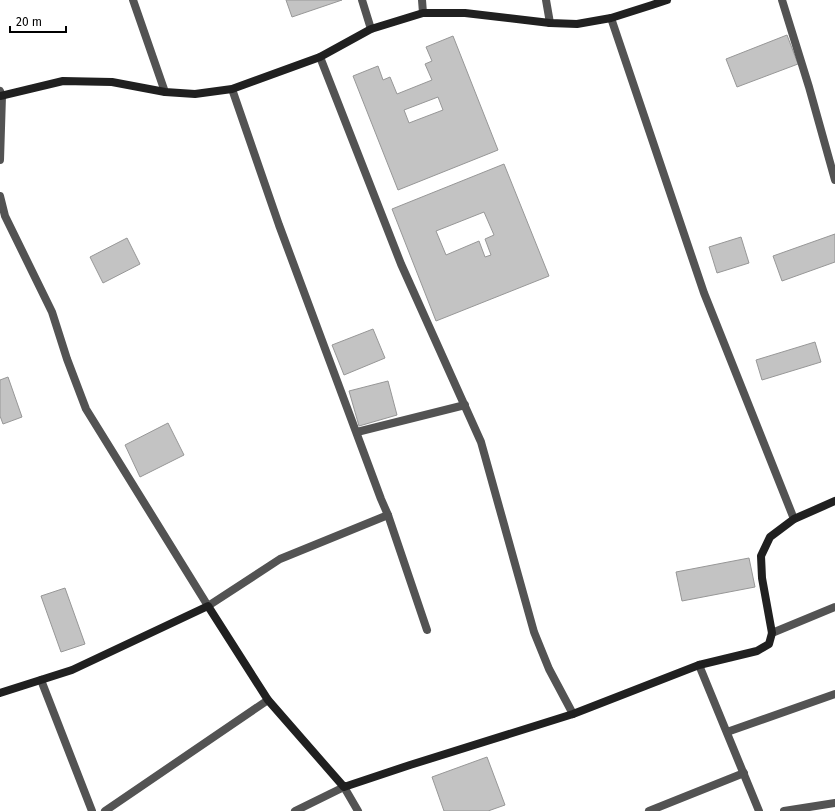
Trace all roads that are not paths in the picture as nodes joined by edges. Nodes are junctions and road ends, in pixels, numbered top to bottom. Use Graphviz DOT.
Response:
graph roads {
  1 [pos="133,0"];
  2 [pos="362,0"];
  3 [pos="422,0"];
  4 [pos="546,0"];
  5 [pos="667,0"];
  6 [pos="782,0"];
  7 [pos="651,3"];
  8 [pos="423,13"];
  9 [pos="611,18"];
  10 [pos="550,23"];
  11 [pos="371,29"];
  12 [pos="320,57"];
  13 [pos="232,89"];
  14 [pos="165,92"];
  15 [pos="1,94"];
  16 [pos="0,160"];
  17 [pos="835,180"];
  18 [pos="0,196"];
  19 [pos="465,404"];
  20 [pos="356,432"];
  21 [pos="835,501"];
  22 [pos="388,515"];
  23 [pos="794,519"];
  24 [pos="208,606"];
  25 [pos="835,607"];
  26 [pos="427,630"];
  27 [pos="772,633"];
  28 [pos="699,665"];
  29 [pos="41,680"];
  30 [pos="0,693"];
  31 [pos="835,694"];
  32 [pos="268,700"];
  33 [pos="573,714"];
  34 [pos="727,732"];
  35 [pos="744,773"];
  36 [pos="344,787"];
  37 [pos="835,803"];
  38 [pos="92,811"];
  39 [pos="105,811"];
  40 [pos="295,811"];
  41 [pos="358,811"];
  42 [pos="649,811"];
  43 [pos="759,811"];
  44 [pos="784,811"];
  1 -- 14 [label="street"];
  2 -- 11 [label="street"];
  3 -- 8 [label="street"];
  4 -- 10 [label="street"];
  5 -- 7 [label="street"];
  6 -- 17 [label="street"];
  7 -- 9 [label="street"];
  8 -- 10 [label="street"];
  8 -- 11 [label="street"];
  9 -- 10 [label="street"];
  9 -- 23 [label="street"];
  11 -- 12 [label="street"];
  12 -- 13 [label="street"];
  12 -- 19 [label="street"];
  13 -- 14 [label="street"];
  13 -- 20 [label="street"];
  14 -- 15 [label="street"];
  15 -- 16 [label="street"];
  18 -- 24 [label="street"];
  19 -- 20 [label="street"];
  19 -- 33 [label="street"];
  20 -- 22 [label="street"];
  21 -- 23 [label="street"];
  22 -- 24 [label="street"];
  22 -- 26 [label="street"];
  23 -- 27 [label="street"];
  24 -- 29 [label="street"];
  24 -- 32 [label="street"];
  25 -- 27 [label="street"];
  27 -- 28 [label="street"];
  28 -- 33 [label="street"];
  28 -- 34 [label="street"];
  29 -- 30 [label="street"];
  29 -- 38 [label="street"];
  31 -- 34 [label="street"];
  32 -- 36 [label="street"];
  32 -- 39 [label="street"];
  33 -- 36 [label="street"];
  34 -- 35 [label="street"];
  35 -- 42 [label="street"];
  35 -- 43 [label="street"];
  36 -- 40 [label="street"];
  36 -- 41 [label="street"];
  37 -- 44 [label="street"];
}
